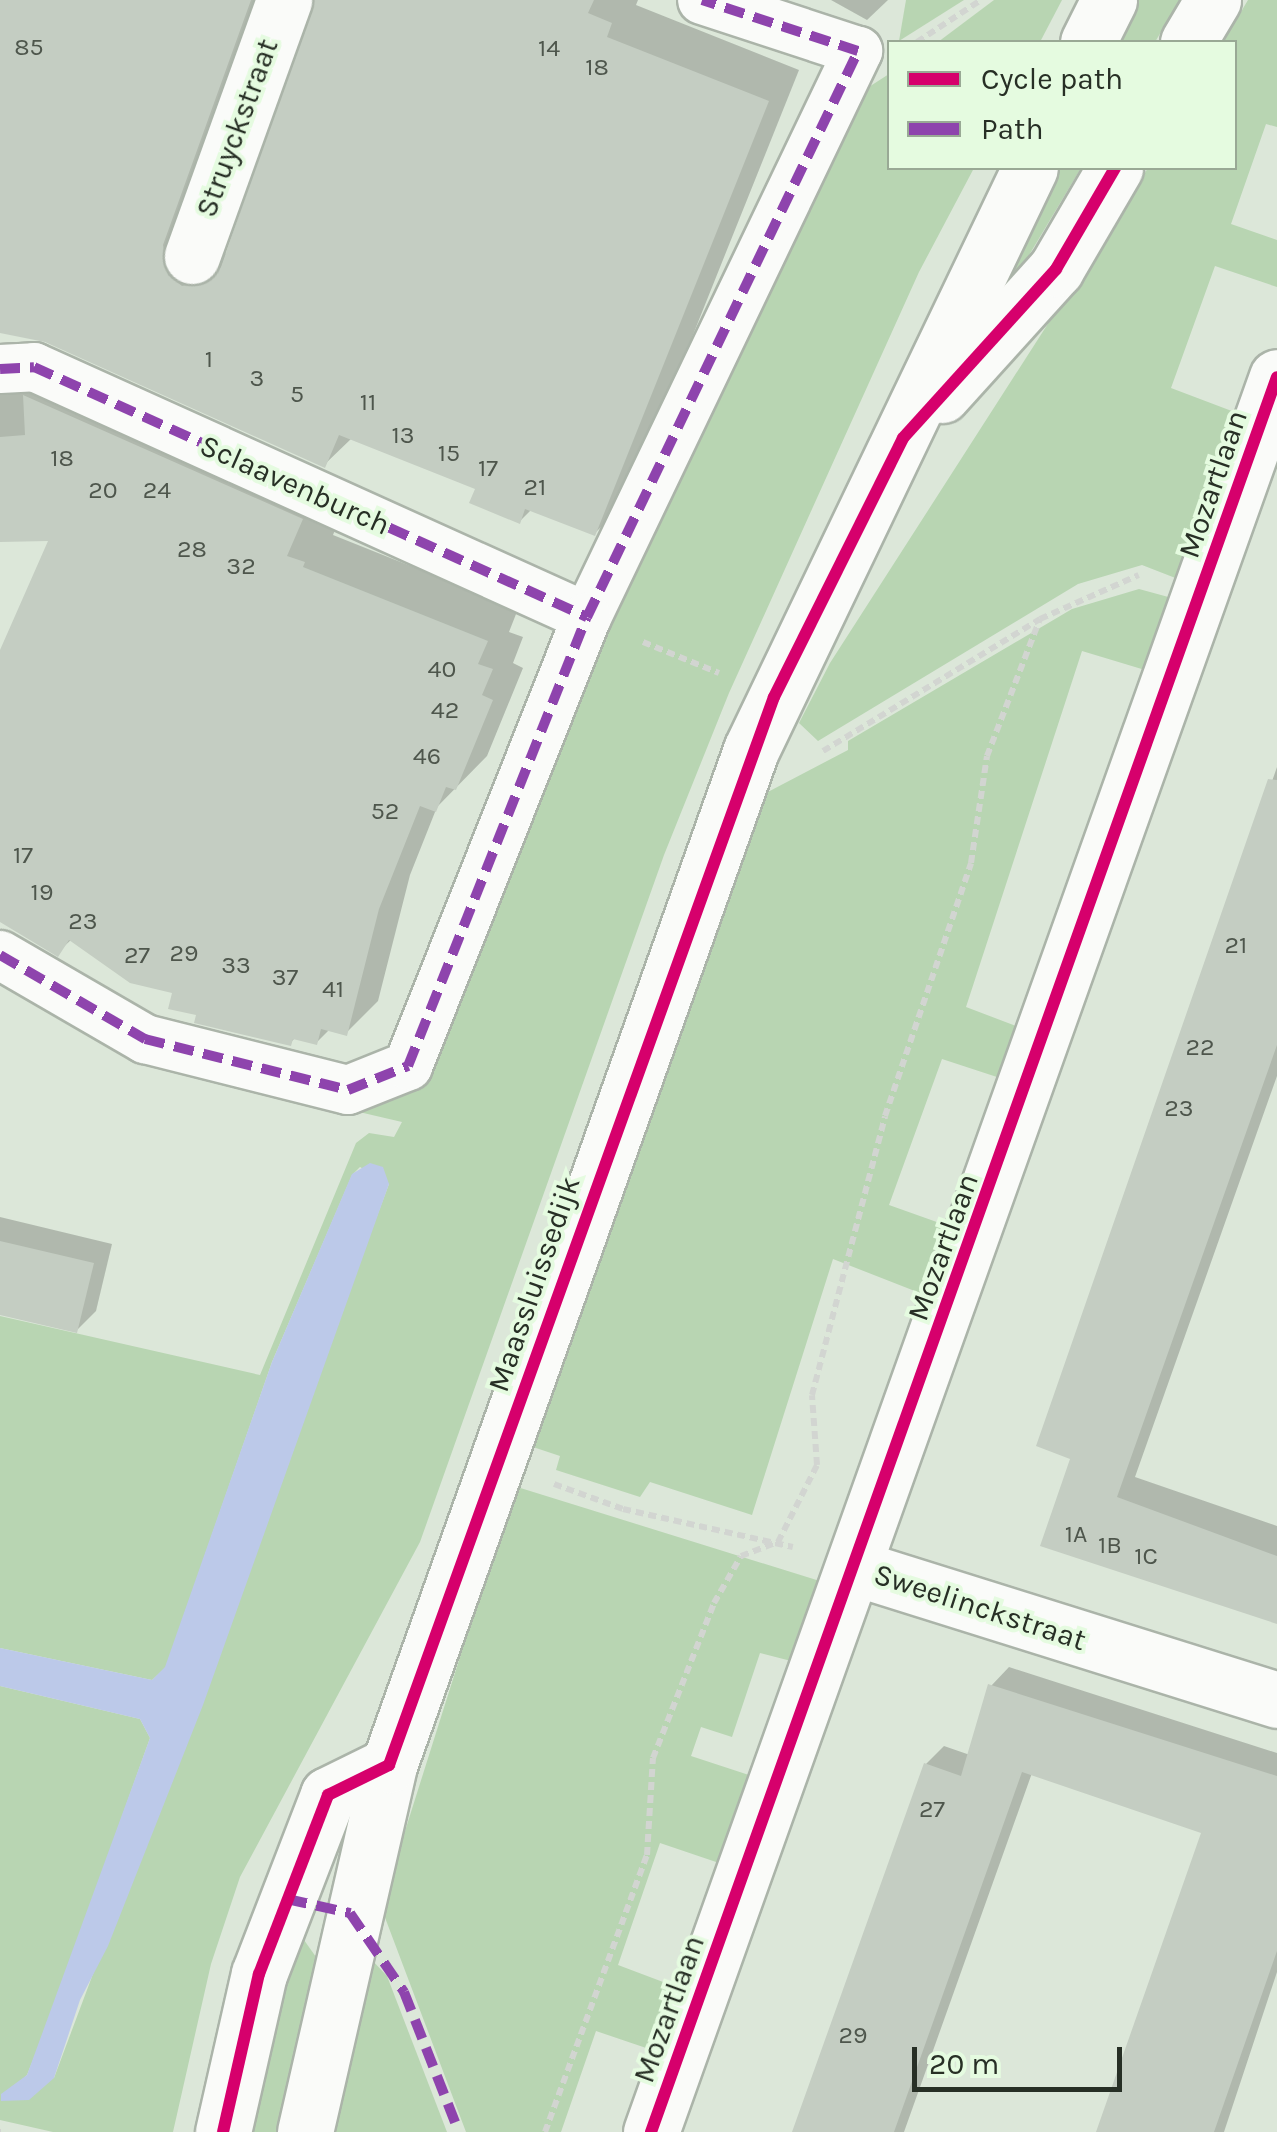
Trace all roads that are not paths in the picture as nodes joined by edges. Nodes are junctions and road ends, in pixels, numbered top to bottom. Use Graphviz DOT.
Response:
graph roads {
  1 [pos="284,0"];
  2 [pos="702,0"];
  3 [pos="1109,0"];
  4 [pos="1213,0"];
  5 [pos="1089,40"];
  6 [pos="1189,40"];
  7 [pos="1029,170"];
  8 [pos="1114,170"];
  9 [pos="192,256"];
  10 [pos="0,369"];
  11 [pos="1277,377"];
  12 [pos="903,438"];
  13 [pos="587,617"];
  14 [pos="0,955"];
  15 [pos="856,1568"];
  16 [pos="1277,1700"];
  17 [pos="389,1765"];
  18 [pos="222,2132"];
  19 [pos="305,2132"];
  20 [pos="651,2132"];
  1 -- 9 [label="street, Struyckstraat"];
  2 -- 13 [label="street"];
  3 -- 5 [label="street"];
  4 -- 6 [label="street"];
  7 -- 12 [label="street, Maassluissedijk"];
  8 -- 12 [label="street"];
  10 -- 13 [label="street, Sclaavenburch"];
  11 -- 15 [label="street, Mozartlaan"];
  12 -- 17 [label="street, Maassluissedijk"];
  13 -- 14 [label="street"];
  15 -- 16 [label="street, Sweelinckstraat"];
  15 -- 20 [label="street, Mozartlaan"];
  17 -- 18 [label="street"];
  17 -- 19 [label="street, Maassluissedijk"];
}
